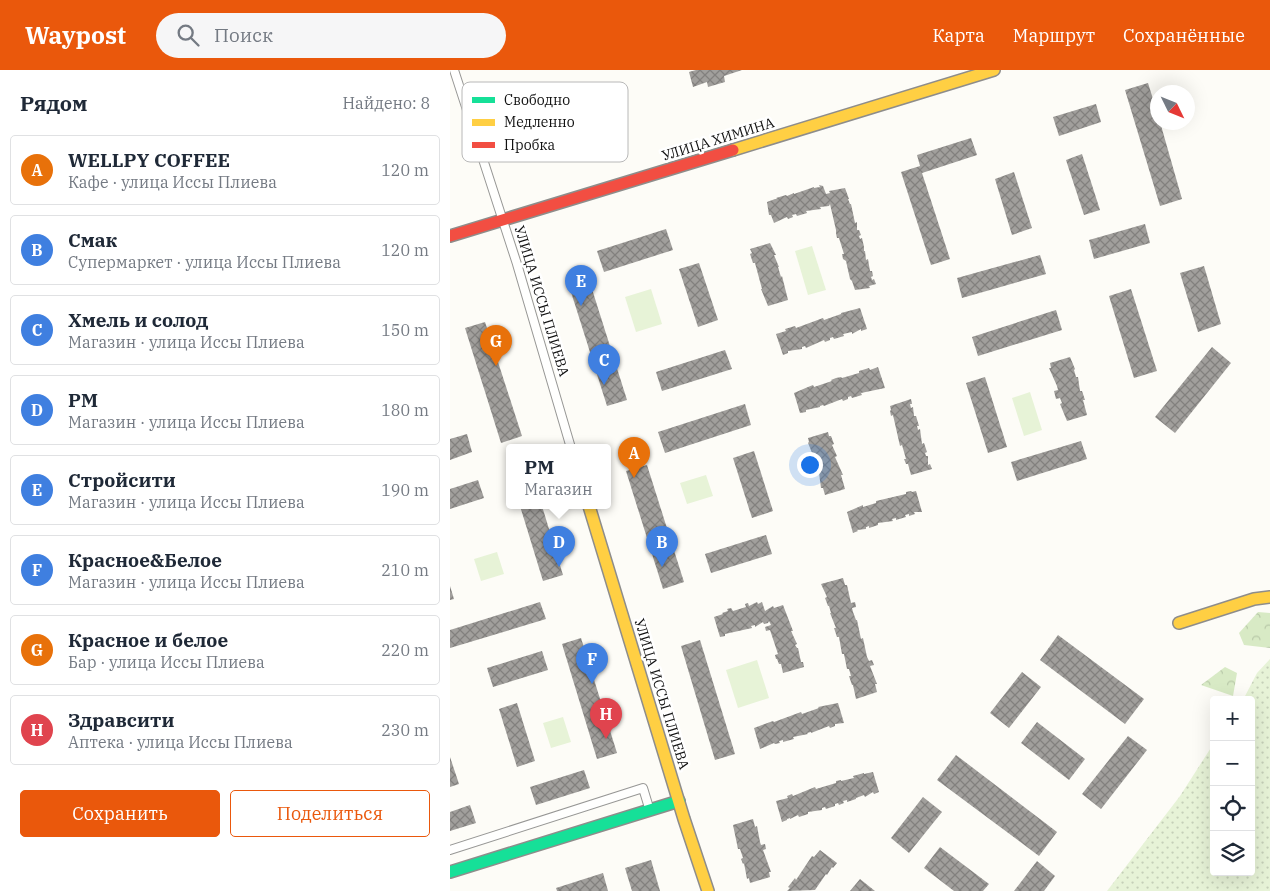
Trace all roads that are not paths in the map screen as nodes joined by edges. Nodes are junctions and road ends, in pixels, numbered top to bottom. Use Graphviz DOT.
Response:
graph roads {
  1 [pos="454,70"];
  2 [pos="994,70"];
  3 [pos="462,95"];
  4 [pos="483,162"];
  5 [pos="502,221"];
  6 [pos="450,236"];
  7 [pos="570,444"];
  8 [pos="590,509"];
  9 [pos="1270,598"];
  10 [pos="1179,623"];
  11 [pos="679,801"];
  12 [pos="650,811"];
  13 [pos="450,850"];
  14 [pos="450,872"];
  15 [pos="708,891"];
  1 -- 3 [label="street, УЛИЦА ИССЫ ПЛИЕВА"];
  2 -- 5 [label="street, УЛИЦА ХИМИНА"];
  4 -- 5 [label="street, УЛИЦА ИССЫ ПЛИЕВА"];
  5 -- 6 [label="street, УЛИЦА ХИМИНА"];
  5 -- 7 [label="street, УЛИЦА ИССЫ ПЛИЕВА"];
  8 -- 11 [label="street, УЛИЦА ИССЫ ПЛИЕВА"];
  9 -- 10 [label="street"];
  11 -- 12 [label="street"];
  11 -- 15 [label="street, УЛИЦА ИССЫ ПЛИЕВА"];
  12 -- 13 [label="street"];
  12 -- 14 [label="street"];
}
